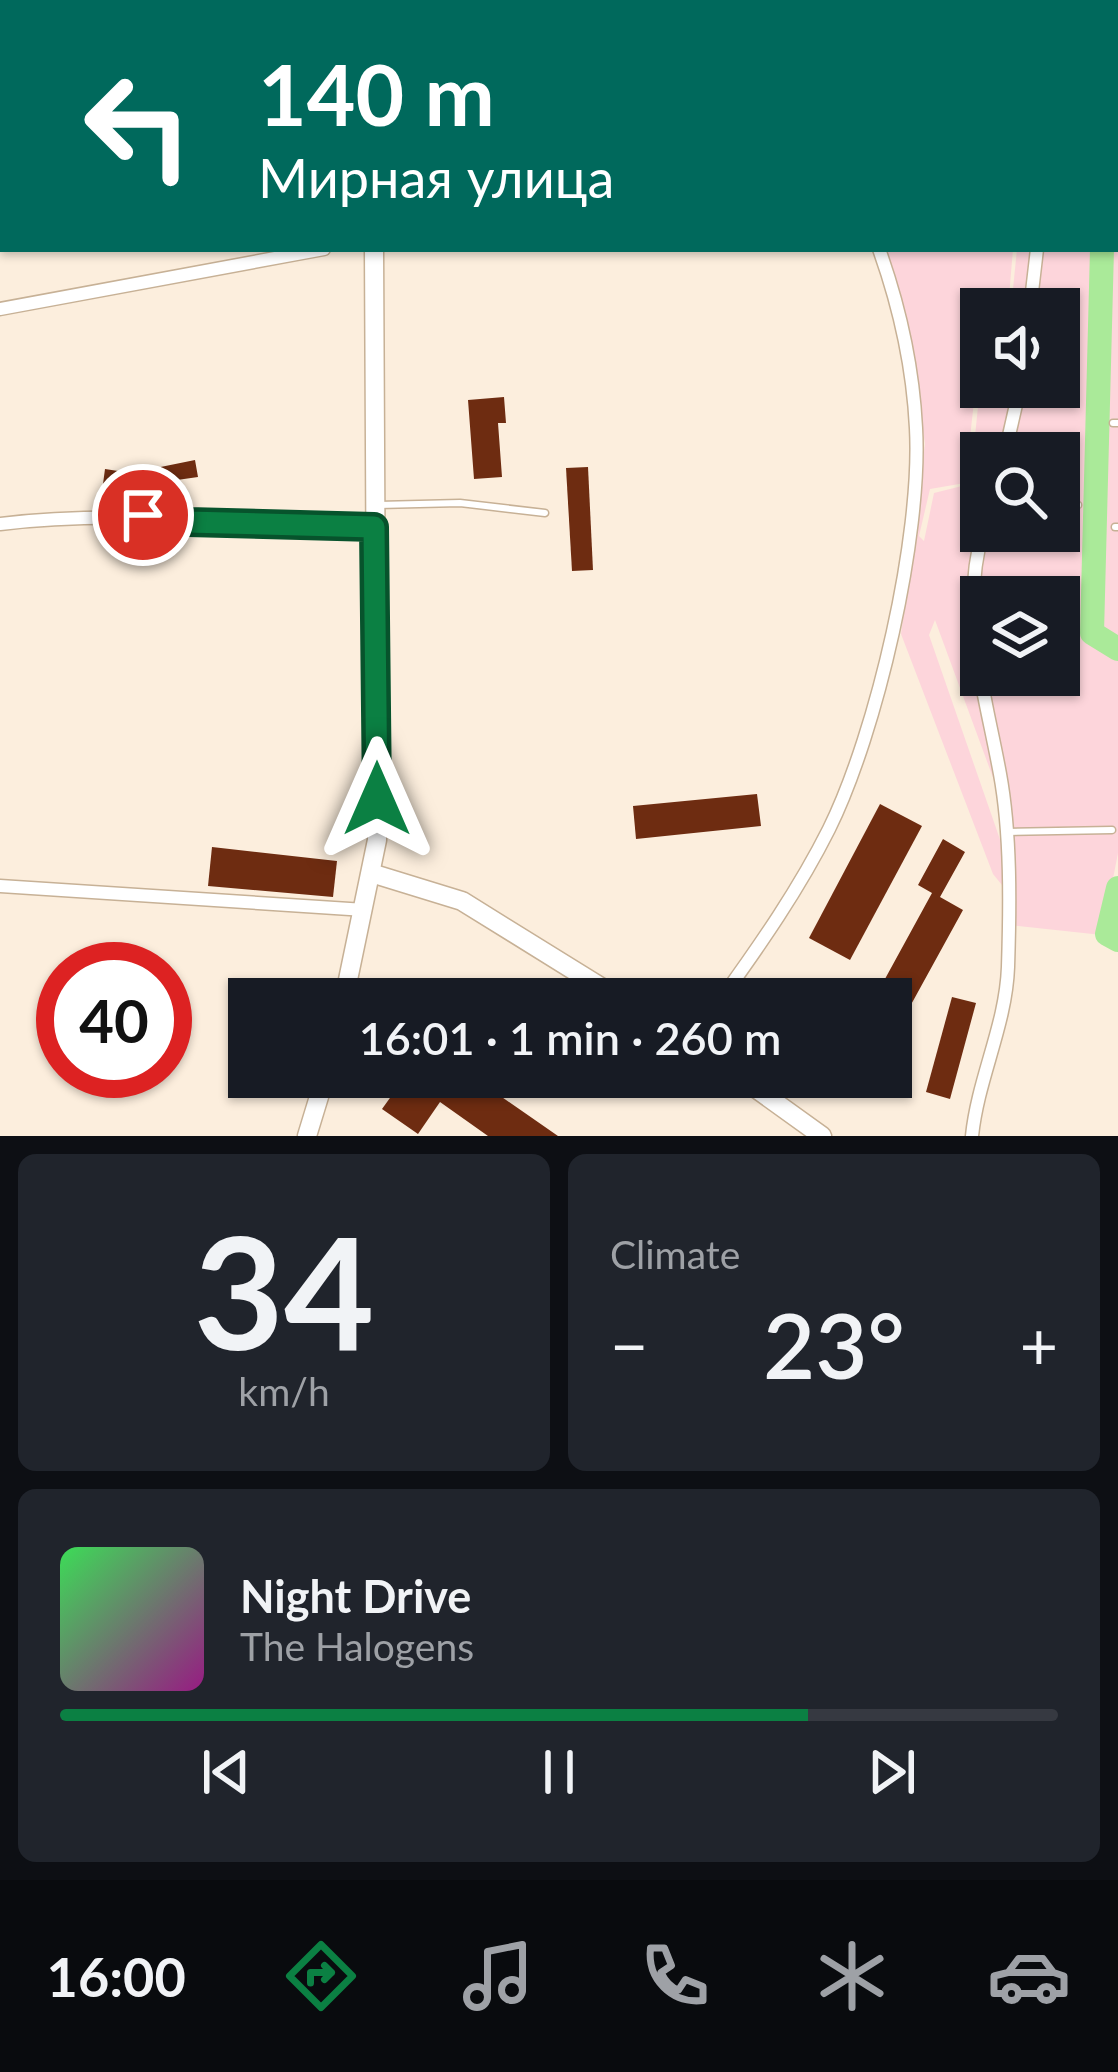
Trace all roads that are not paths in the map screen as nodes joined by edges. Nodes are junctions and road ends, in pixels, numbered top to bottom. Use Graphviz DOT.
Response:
graph roads {
  1 [pos="308,252"];
  2 [pos="374,252"];
  3 [pos="880,252"];
  4 [pos="1037,252"];
  5 [pos="1032,288"];
  6 [pos="0,310"];
  7 [pos="374,505"];
  8 [pos="545,513"];
  9 [pos="0,524"];
  10 [pos="374,527"];
  11 [pos="977,552"];
  12 [pos="1112,830"];
  13 [pos="1003,832"];
  14 [pos="371,873"];
  15 [pos="0,886"];
  16 [pos="365,910"];
  17 [pos="349,978"];
  18 [pos="586,978"];
  19 [pos="736,978"];
  20 [pos="319,1098"];
  21 [pos="769,1098"];
  22 [pos="307,1136"];
  23 [pos="822,1136"];
  24 [pos="973,1136"];
  1 -- 6 [label="street"];
  2 -- 7 [label="street"];
  3 -- 19 [label="street"];
  4 -- 5 [label="street"];
  7 -- 8 [label="lane"];
  7 -- 10 [label="street"];
  9 -- 10 [label="street"];
  10 -- 14 [label="street"];
  11 -- 13 [label="street"];
  12 -- 13 [label="lane"];
  13 -- 24 [label="street"];
  14 -- 16 [label="street"];
  14 -- 18 [label="street"];
  15 -- 16 [label="street"];
  16 -- 17 [label="street"];
  20 -- 22 [label="street"];
  21 -- 23 [label="street"];
}
